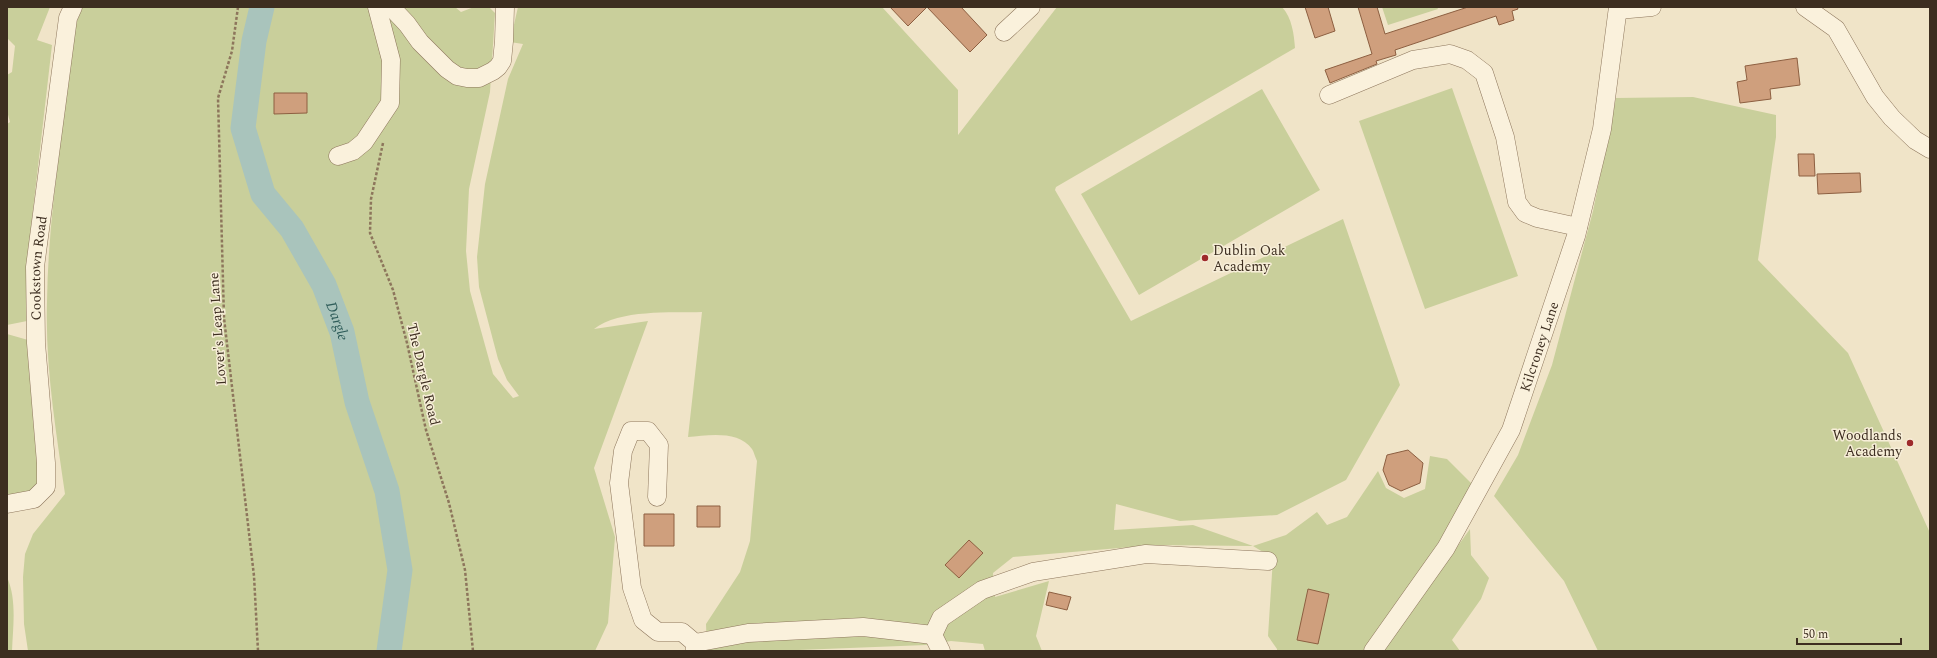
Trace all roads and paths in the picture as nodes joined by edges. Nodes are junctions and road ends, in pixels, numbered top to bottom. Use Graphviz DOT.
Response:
graph roads {
  1 [pos="73,7"];
  2 [pos="238,7"];
  3 [pos="377,7"];
  4 [pos="391,7"];
  5 [pos="505,7"];
  6 [pos="1031,7"];
  7 [pos="1652,7"];
  8 [pos="1805,7"];
  9 [pos="1618,8"];
  10 [pos="1004,32"];
  11 [pos="1329,95"];
  12 [pos="384,136"];
  13 [pos="1930,149"];
  14 [pos="338,156"];
  15 [pos="1578,227"];
  16 [pos="657,497"];
  17 [pos="7,504"];
  18 [pos="1268,561"];
  19 [pos="933,635"];
  20 [pos="695,647"];
  21 [pos="258,651"];
  22 [pos="473,651"];
  23 [pos="941,651"];
  24 [pos="1373,651"];
  1 -- 17 [label="street, Cookstown Road"];
  2 -- 21 [label="path, Lover's Leap Lane"];
  3 -- 14 [label="street"];
  4 -- 5 [label="street"];
  6 -- 10 [label="street"];
  7 -- 9 [label="street"];
  8 -- 13 [label="street"];
  9 -- 15 [label="street, Kilcroney Lane"];
  11 -- 15 [label="street"];
  12 -- 22 [label="path, The Dargle Road"];
  15 -- 24 [label="street, Kilcroney Lane"];
  16 -- 20 [label="street"];
  18 -- 19 [label="street"];
  19 -- 20 [label="street"];
  19 -- 23 [label="street"];
}
